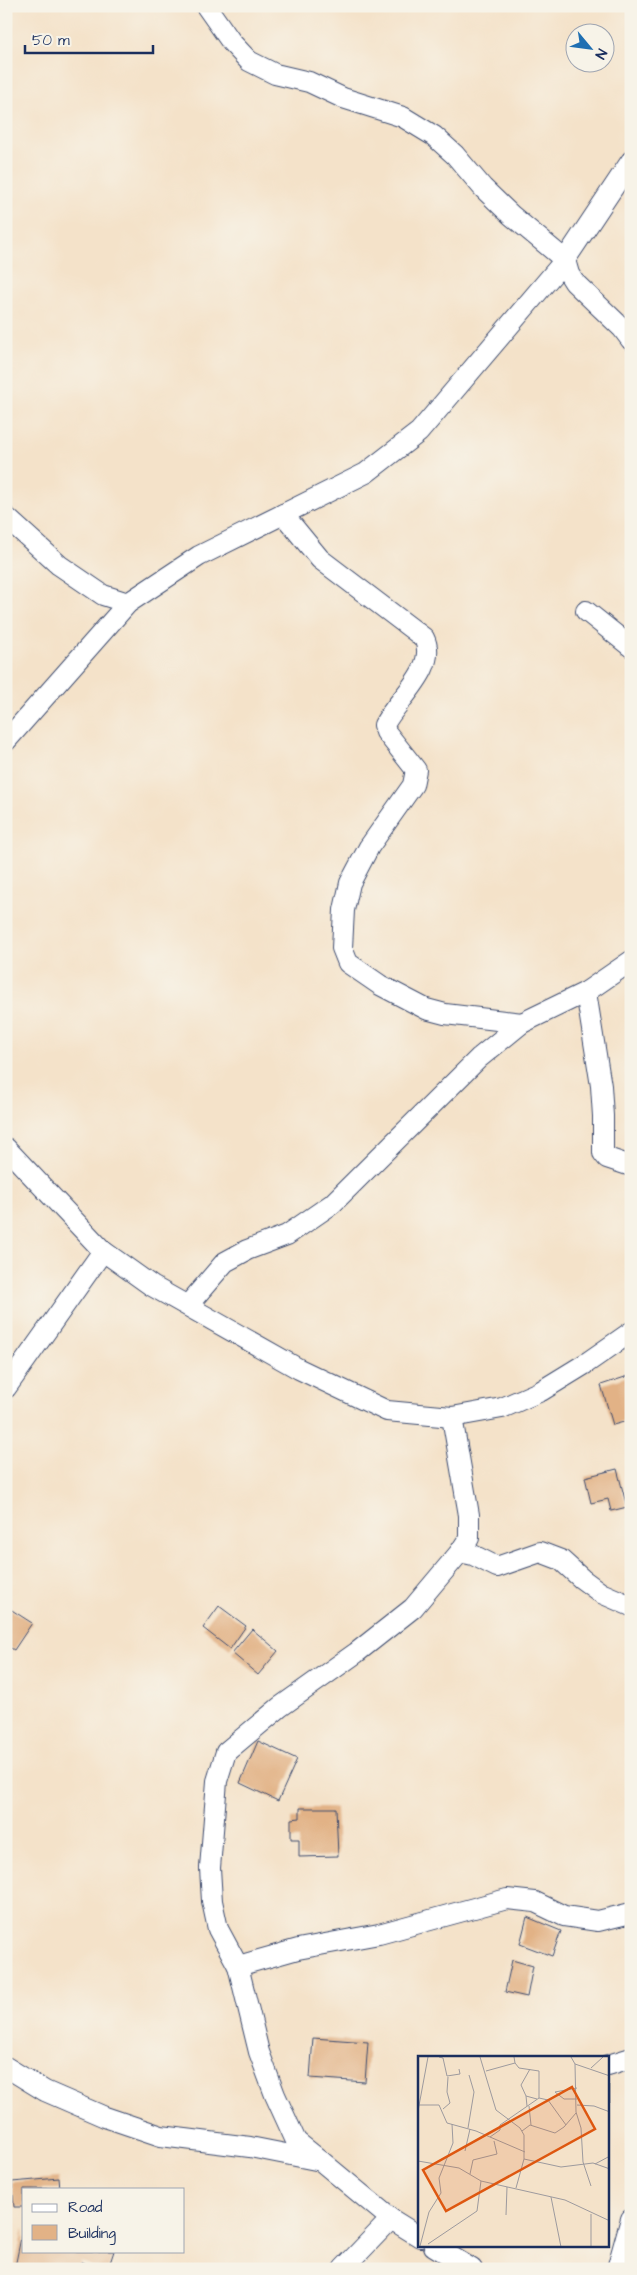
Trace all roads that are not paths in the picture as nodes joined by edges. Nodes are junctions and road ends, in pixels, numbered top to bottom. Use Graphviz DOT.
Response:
graph roads {
  1 [pos="206,6"];
  2 [pos="631,161"];
  3 [pos="565,260"];
  4 [pos="631,340"];
  5 [pos="283,514"];
  6 [pos="6,517"];
  7 [pos="128,603"];
  8 [pos="586,610"];
  9 [pos="631,647"];
  10 [pos="6,741"];
  11 [pos="631,960"];
  12 [pos="586,992"];
  13 [pos="522,1023"];
  14 [pos="6,1148"];
  15 [pos="631,1166"];
  16 [pos="103,1251"];
  17 [pos="188,1305"];
  18 [pos="631,1332"];
  19 [pos="6,1388"];
  20 [pos="452,1417"];
  21 [pos="460,1552"];
  22 [pos="631,1606"];
  23 [pos="631,1914"];
  24 [pos="238,1966"];
  25 [pos="631,2058"];
  26 [pos="610,2064"];
  27 [pos="6,2067"];
  28 [pos="321,2161"];
  29 [pos="391,2219"];
  30 [pos="631,2219"];
  31 [pos="418,2236"];
  32 [pos="439,2248"];
  33 [pos="466,2259"];
  34 [pos="343,2269"];
  35 [pos="618,2269"];
  1 -- 3 [label="street"];
  2 -- 3 [label="street"];
  3 -- 4 [label="street"];
  3 -- 5 [label="street"];
  5 -- 7 [label="street"];
  5 -- 13 [label="street"];
  6 -- 7 [label="street"];
  7 -- 10 [label="street"];
  8 -- 9 [label="street"];
  11 -- 12 [label="street"];
  12 -- 13 [label="street"];
  12 -- 15 [label="street"];
  13 -- 17 [label="street"];
  14 -- 16 [label="street"];
  16 -- 17 [label="street"];
  16 -- 19 [label="street"];
  17 -- 20 [label="street"];
  18 -- 20 [label="street"];
  20 -- 21 [label="street"];
  21 -- 22 [label="street"];
  21 -- 24 [label="street"];
  23 -- 24 [label="street"];
  24 -- 28 [label="street"];
  25 -- 26 [label="street"];
  27 -- 28 [label="street"];
  28 -- 29 [label="street"];
  29 -- 31 [label="street"];
  29 -- 34 [label="street"];
  30 -- 35 [label="street"];
  32 -- 33 [label="street"];
}
